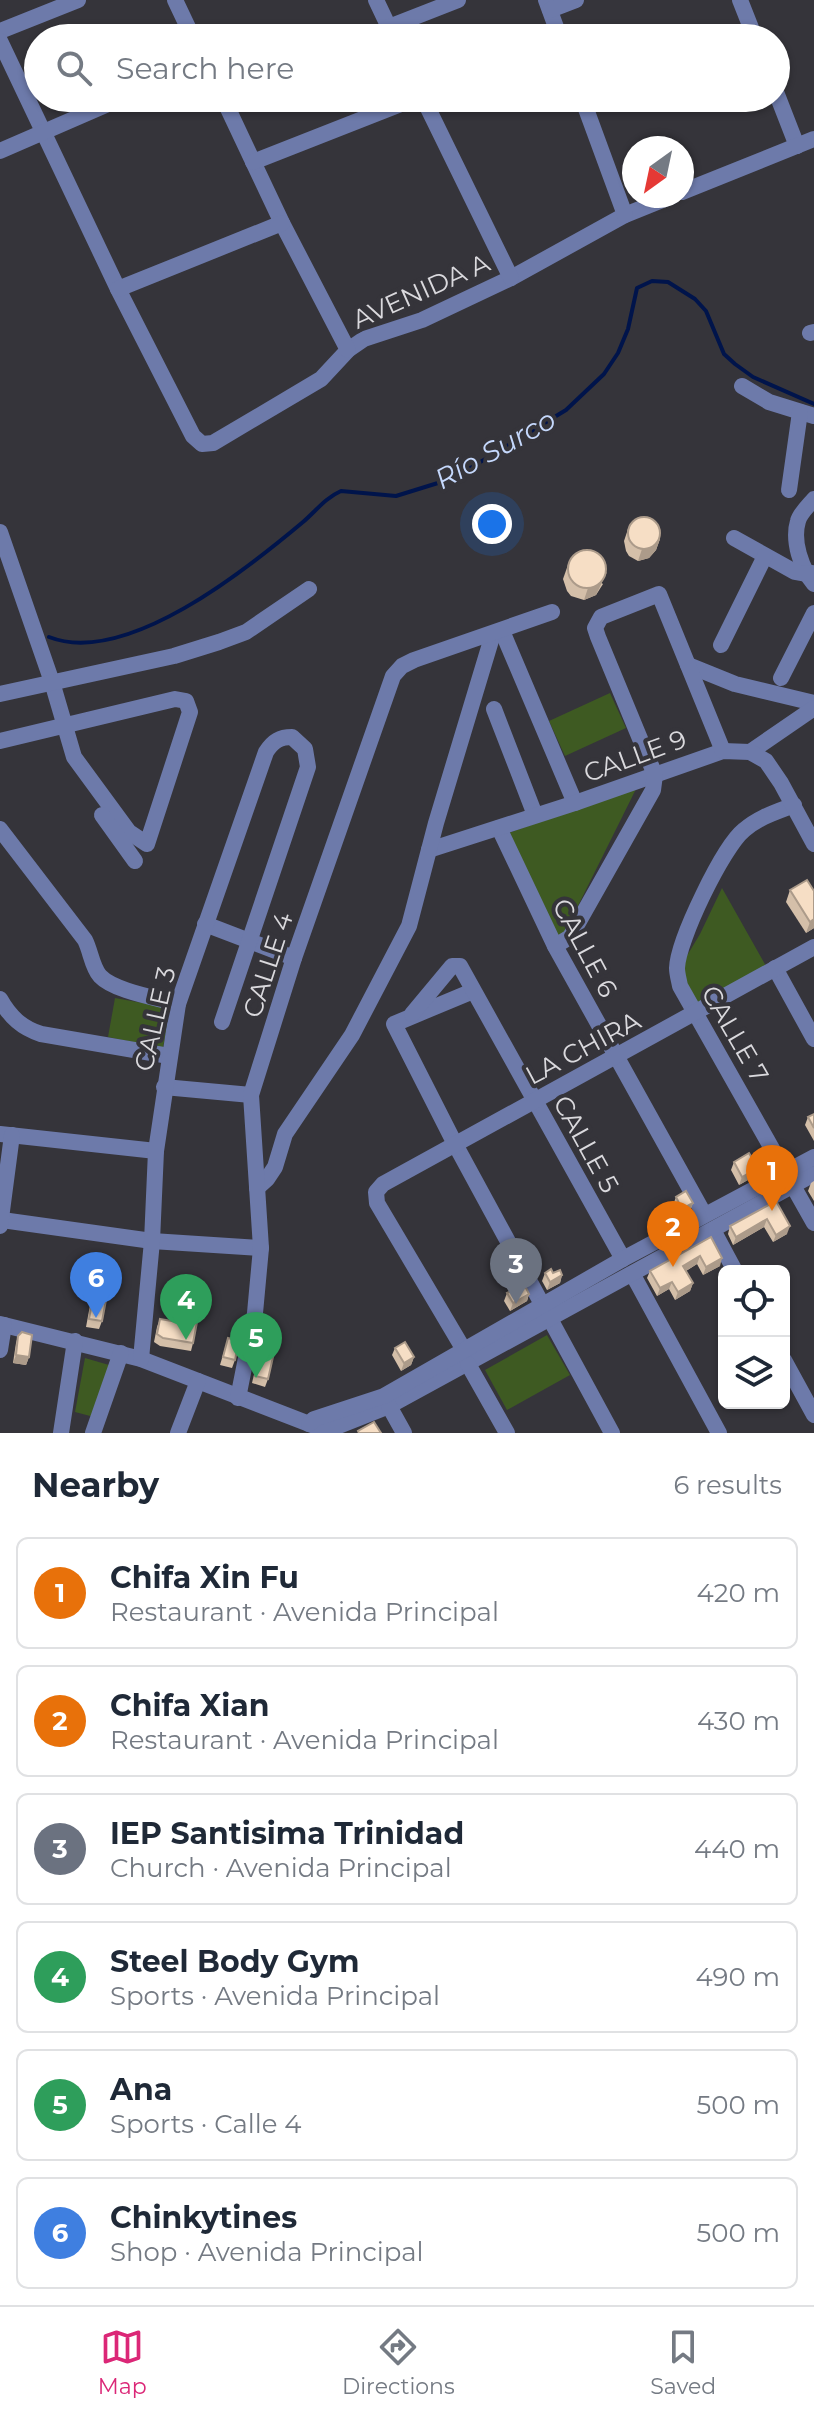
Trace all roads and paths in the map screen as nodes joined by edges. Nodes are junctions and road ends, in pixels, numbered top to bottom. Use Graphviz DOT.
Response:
graph roads {
  1 [pos="78,0"];
  2 [pos="175,0"];
  3 [pos="376,0"];
  4 [pos="458,0"];
  5 [pos="576,0"];
  6 [pos="740,0"];
  7 [pos="548,5"];
  8 [pos="186,24"];
  9 [pos="388,24"];
  10 [pos="408,24"];
  11 [pos="555,24"];
  12 [pos="749,24"];
  13 [pos="0,31"];
  14 [pos="0,41"];
  15 [pos="24,91"];
  16 [pos="34,112"];
  17 [pos="88,112"];
  18 [pos="230,112"];
  19 [pos="380,112"];
  20 [pos="430,112"];
  21 [pos="587,112"];
  22 [pos="784,112"];
  23 [pos="43,131"];
  24 [pos="814,139"];
  25 [pos="797,146"];
  26 [pos="0,151"];
  27 [pos="253,162"];
  28 [pos="694,187"];
  29 [pos="642,208"];
  30 [pos="625,215"];
  31 [pos="282,223"];
  32 [pos="511,278"];
  33 [pos="118,289"];
  34 [pos="348,350"];
  35 [pos="742,386"];
  36 [pos="807,414"];
  37 [pos="789,490"];
  38 [pos="814,499"];
  39 [pos="0,532"];
  40 [pos="734,538"];
  41 [pos="765,556"];
  42 [pos="811,577"];
  43 [pos="309,589"];
  44 [pos="552,612"];
  45 [pos="814,613"];
  46 [pos="497,632"];
  47 [pos="721,645"];
  48 [pos="688,665"];
  49 [pos="781,678"];
  50 [pos="52,682"];
  51 [pos="0,694"];
  52 [pos="814,705"];
  53 [pos="494,709"];
  54 [pos="65,725"];
  55 [pos="0,741"];
  56 [pos="723,751"];
  57 [pos="750,752"];
  58 [pos="74,757"];
  59 [pos="655,775"];
  60 [pos="575,803"];
  61 [pos="794,805"];
  62 [pos="535,815"];
  63 [pos="499,828"];
  64 [pos="0,829"];
  65 [pos="814,844"];
  66 [pos="429,850"];
  67 [pos="135,861"];
  68 [pos="205,924"];
  69 [pos="250,942"];
  70 [pos="555,946"];
  71 [pos="814,947"];
  72 [pos="294,958"];
  73 [pos="775,968"];
  74 [pos="473,991"];
  75 [pos="0,999"];
  76 [pos="178,1004"];
  77 [pos="696,1013"];
  78 [pos="401,1021"];
  79 [pos="222,1022"];
  80 [pos="814,1039"];
  81 [pos="169,1056"];
  82 [pos="617,1057"];
  83 [pos="164,1087"];
  84 [pos="251,1095"];
  85 [pos="535,1101"];
  86 [pos="6,1134"];
  87 [pos="455,1144"];
  88 [pos="156,1151"];
  89 [pos="814,1157"];
  90 [pos="814,1174"];
  91 [pos="790,1178"];
  92 [pos="257,1188"];
  93 [pos="704,1214"];
  94 [pos="1,1223"];
  95 [pos="814,1223"];
  96 [pos="713,1230"];
  97 [pos="152,1241"];
  98 [pos="261,1248"];
  99 [pos="623,1259"];
  100 [pos="732,1265"];
  101 [pos="633,1275"];
  102 [pos="547,1312"];
  103 [pos="2,1324"];
  104 [pos="75,1341"];
  105 [pos="0,1350"];
  106 [pos="121,1353"];
  107 [pos="466,1357"];
  108 [pos="141,1359"];
  109 [pos="790,1371"];
  110 [pos="198,1381"];
  111 [pos="238,1398"];
  112 [pos="389,1406"];
  113 [pos="814,1415"];
  114 [pos="308,1429"];
  115 [pos="61,1433"];
  116 [pos="93,1433"];
  117 [pos="178,1433"];
  118 [pos="404,1433"];
  119 [pos="507,1433"];
  120 [pos="612,1433"];
  121 [pos="719,1433"];
  1 -- 13 [label="street"];
  2 -- 8 [label="street"];
  3 -- 9 [label="street"];
  4 -- 10 [label="street"];
  5 -- 7 [label="street"];
  6 -- 12 [label="street"];
  7 -- 11 [label="street"];
  14 -- 15 [label="street"];
  16 -- 23 [label="street"];
  17 -- 23 [label="street"];
  18 -- 27 [label="street"];
  19 -- 27 [label="street"];
  20 -- 32 [label="street"];
  21 -- 30 [label="street"];
  22 -- 25 [label="street"];
  23 -- 26 [label="street"];
  23 -- 33 [label="street"];
  24 -- 25 [label="street"];
  25 -- 28 [label="street"];
  27 -- 31 [label="street"];
  29 -- 30 [label="street, AVENIDA A"];
  30 -- 32 [label="street, AVENIDA A"];
  31 -- 33 [label="street"];
  31 -- 34 [label="street"];
  32 -- 34 [label="street, AVENIDA A"];
  33 -- 34 [label="street, AVENIDA A"];
  35 -- 36 [label="street"];
  36 -- 37 [label="street"];
  38 -- 42 [label="street"];
  39 -- 50 [label="street"];
  40 -- 41 [label="street"];
  41 -- 42 [label="street"];
  41 -- 47 [label="street"];
  43 -- 50 [label="street"];
  44 -- 46 [label="street, CALLE 4"];
  45 -- 49 [label="street"];
  46 -- 60 [label="street"];
  46 -- 66 [label="street"];
  46 -- 72 [label="street, CALLE 4"];
  48 -- 52 [label="street"];
  48 -- 56 [label="street"];
  48 -- 59 [label="street"];
  50 -- 51 [label="street"];
  50 -- 54 [label="street"];
  52 -- 57 [label="street"];
  53 -- 62 [label="street"];
  54 -- 55 [label="street"];
  54 -- 58 [label="street"];
  54 -- 58 [label="street"];
  56 -- 57 [label="street, CALLE 9"];
  56 -- 59 [label="street, CALLE 9"];
  57 -- 61 [label="street"];
  58 -- 67 [label="street"];
  59 -- 60 [label="street, CALLE 9"];
  59 -- 70 [label="street"];
  60 -- 62 [label="street, CALLE 9"];
  61 -- 65 [label="street"];
  61 -- 77 [label="street, CALLE 7"];
  62 -- 63 [label="street, CALLE 9"];
  63 -- 66 [label="street, CALLE 9"];
  63 -- 70 [label="street, CALLE 6"];
  64 -- 76 [label="street"];
  66 -- 92 [label="street"];
  68 -- 69 [label="street"];
  68 -- 69 [label="street, CALLE 3"];
  68 -- 76 [label="street, CALLE 3"];
  69 -- 72 [label="street"];
  69 -- 79 [label="street"];
  70 -- 82 [label="street, CALLE 6"];
  71 -- 73 [label="street, LA CHIRA"];
  72 -- 84 [label="street, CALLE 4"];
  73 -- 77 [label="street, LA CHIRA"];
  73 -- 80 [label="street"];
  74 -- 78 [label="street"];
  74 -- 78 [label="street, CALLE 5"];
  74 -- 85 [label="street, CALLE 5"];
  75 -- 81 [label="street"];
  76 -- 81 [label="street, CALLE 3"];
  77 -- 82 [label="street, LA CHIRA"];
  77 -- 91 [label="street, CALLE 7"];
  78 -- 87 [label="street"];
  81 -- 83 [label="street, CALLE 3"];
  82 -- 85 [label="street, LA CHIRA"];
  82 -- 93 [label="street, CALLE 6"];
  83 -- 84 [label="street"];
  83 -- 88 [label="street, CALLE 3"];
  84 -- 92 [label="street, CALLE 4"];
  85 -- 87 [label="street, LA CHIRA"];
  85 -- 99 [label="street, CALLE 5"];
  86 -- 88 [label="street"];
  86 -- 94 [label="street"];
  87 -- 102 [label="street"];
  87 -- 107 [label="street, LA CHIRA"];
  88 -- 97 [label="street, CALLE 3"];
  89 -- 91 [label="street"];
  90 -- 91 [label="street"];
  91 -- 93 [label="street"];
  91 -- 95 [label="street, CALLE 7"];
  91 -- 96 [label="street"];
  92 -- 98 [label="street, CALLE 4"];
  93 -- 99 [label="street"];
  94 -- 97 [label="street"];
  96 -- 100 [label="street"];
  96 -- 101 [label="street"];
  97 -- 98 [label="street"];
  97 -- 108 [label="street, CALLE 3"];
  98 -- 111 [label="street, CALLE 4"];
  99 -- 102 [label="street"];
  101 -- 102 [label="street"];
  101 -- 121 [label="street"];
  102 -- 107 [label="street"];
  102 -- 120 [label="street"];
  103 -- 104 [label="street"];
  103 -- 105 [label="street"];
  104 -- 106 [label="street"];
  104 -- 115 [label="street"];
  106 -- 108 [label="street"];
  106 -- 116 [label="street"];
  107 -- 112 [label="street"];
  107 -- 114 [label="street"];
  107 -- 119 [label="street"];
  108 -- 110 [label="street"];
  109 -- 113 [label="street"];
  110 -- 111 [label="street"];
  110 -- 117 [label="street"];
  111 -- 114 [label="street"];
  112 -- 114 [label="street"];
  112 -- 118 [label="street"];
}
